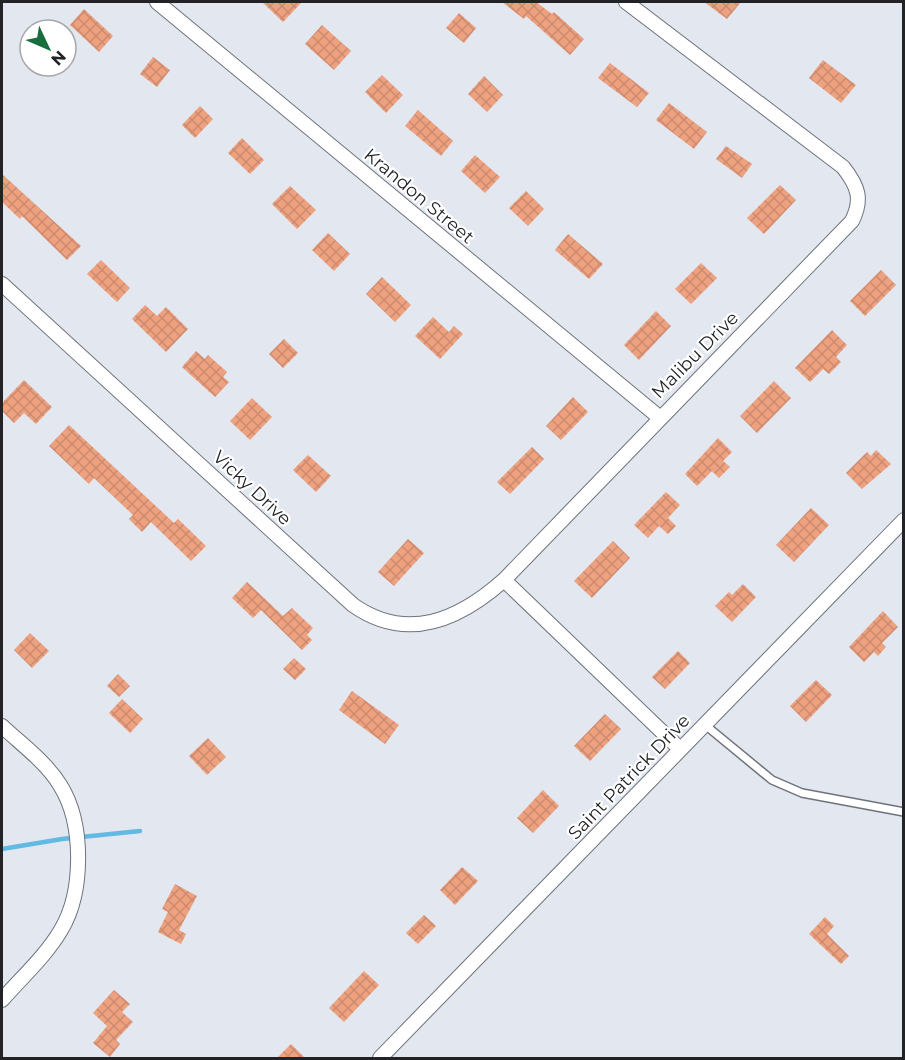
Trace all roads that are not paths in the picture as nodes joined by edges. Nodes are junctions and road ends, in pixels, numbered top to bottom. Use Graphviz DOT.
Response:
graph roads {
  1 [pos="157,2"];
  2 [pos="626,2"];
  3 [pos="2,284"];
  4 [pos="659,417"];
  5 [pos="903,520"];
  6 [pos="504,580"];
  7 [pos="704,724"];
  8 [pos="2,726"];
  9 [pos="680,749"];
  10 [pos="903,812"];
  11 [pos="2,1000"];
  12 [pos="380,1059"];
  1 -- 4 [label="street, Krandon Street"];
  2 -- 4 [label="street, Malibu Drive"];
  3 -- 6 [label="street, Vicky Drive"];
  4 -- 6 [label="street, Malibu Drive"];
  5 -- 7 [label="street, Saint Patrick Drive"];
  6 -- 9 [label="street"];
  7 -- 9 [label="street, Saint Patrick Drive"];
  7 -- 10 [label="lane"];
  8 -- 11 [label="street"];
  9 -- 12 [label="street, Saint Patrick Drive"];
}
